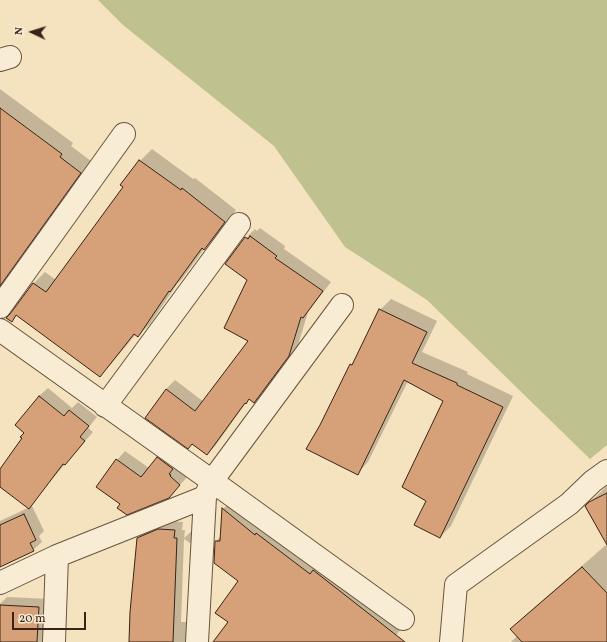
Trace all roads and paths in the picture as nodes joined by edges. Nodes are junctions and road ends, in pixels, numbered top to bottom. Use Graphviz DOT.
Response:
graph roads {
  1 [pos="124,134"];
  2 [pos="239,224"];
  3 [pos="342,305"];
  4 [pos="0,307"];
  5 [pos="0,332"];
  6 [pos="105,406"];
  7 [pos="607,471"];
  8 [pos="209,489"];
  9 [pos="57,556"];
  10 [pos="0,583"];
  11 [pos="403,619"];
  12 [pos="54,642"];
  13 [pos="197,642"];
  14 [pos="451,642"];
  1 -- 4 [label="street"];
  2 -- 6 [label="street"];
  3 -- 8 [label="street"];
  5 -- 6 [label="street"];
  6 -- 8 [label="street"];
  7 -- 14 [label="street"];
  8 -- 9 [label="street"];
  8 -- 11 [label="street"];
  8 -- 13 [label="street"];
  9 -- 10 [label="street"];
  9 -- 12 [label="street"];
}
